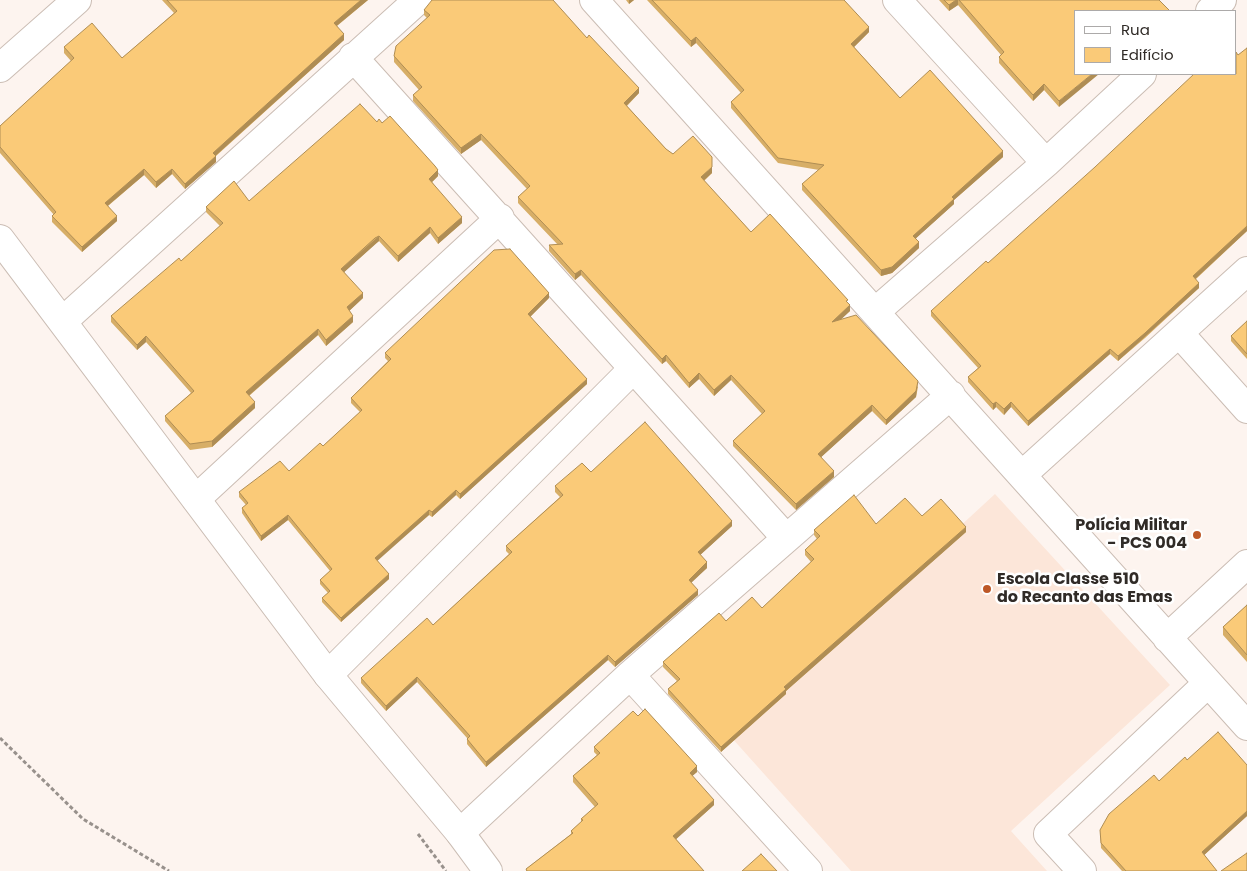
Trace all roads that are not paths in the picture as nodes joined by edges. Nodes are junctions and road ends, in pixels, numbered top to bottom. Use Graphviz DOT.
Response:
graph roads {
  1 [pos="77,0"];
  2 [pos="418,0"];
  3 [pos="594,0"];
  4 [pos="897,0"];
  5 [pos="1190,0"];
  6 [pos="1222,0"];
  7 [pos="1199,10"];
  8 [pos="1211,10"];
  9 [pos="353,56"];
  10 [pos="0,68"];
  11 [pos="1141,75"];
  12 [pos="1046,163"];
  13 [pos="500,218"];
  14 [pos="0,238"];
  15 [pos="1247,271"];
  16 [pos="875,312"];
  17 [pos="63,321"];
  18 [pos="1179,333"];
  19 [pos="633,369"];
  20 [pos="951,395"];
  21 [pos="1247,409"];
  22 [pos="1022,475"];
  23 [pos="196,499"];
  24 [pos="786,538"];
  25 [pos="1247,564"];
  26 [pos="1167,638"];
  27 [pos="630,675"];
  28 [pos="328,676"];
  29 [pos="1208,683"];
  30 [pos="1247,726"];
  31 [pos="460,833"];
  32 [pos="488,871"];
  33 [pos="808,871"];
  34 [pos="1082,871"];
  1 -- 10 [label="street"];
  2 -- 9 [label="street"];
  3 -- 16 [label="street"];
  4 -- 12 [label="street"];
  5 -- 7 [label="street"];
  6 -- 8 [label="street"];
  9 -- 13 [label="street"];
  9 -- 17 [label="street"];
  11 -- 12 [label="street"];
  12 -- 16 [label="street"];
  13 -- 19 [label="street"];
  13 -- 23 [label="street"];
  14 -- 17 [label="street"];
  15 -- 18 [label="street"];
  16 -- 20 [label="street"];
  17 -- 23 [label="street"];
  18 -- 21 [label="street"];
  18 -- 22 [label="street"];
  19 -- 24 [label="street"];
  19 -- 28 [label="street"];
  20 -- 22 [label="street"];
  20 -- 24 [label="street"];
  22 -- 26 [label="street"];
  23 -- 28 [label="street"];
  24 -- 27 [label="street"];
  25 -- 26 [label="street"];
  26 -- 29 [label="street"];
  27 -- 31 [label="street"];
  27 -- 33 [label="street"];
  28 -- 31 [label="street"];
  29 -- 30 [label="street"];
  29 -- 34 [label="street"];
  31 -- 32 [label="street"];
}
